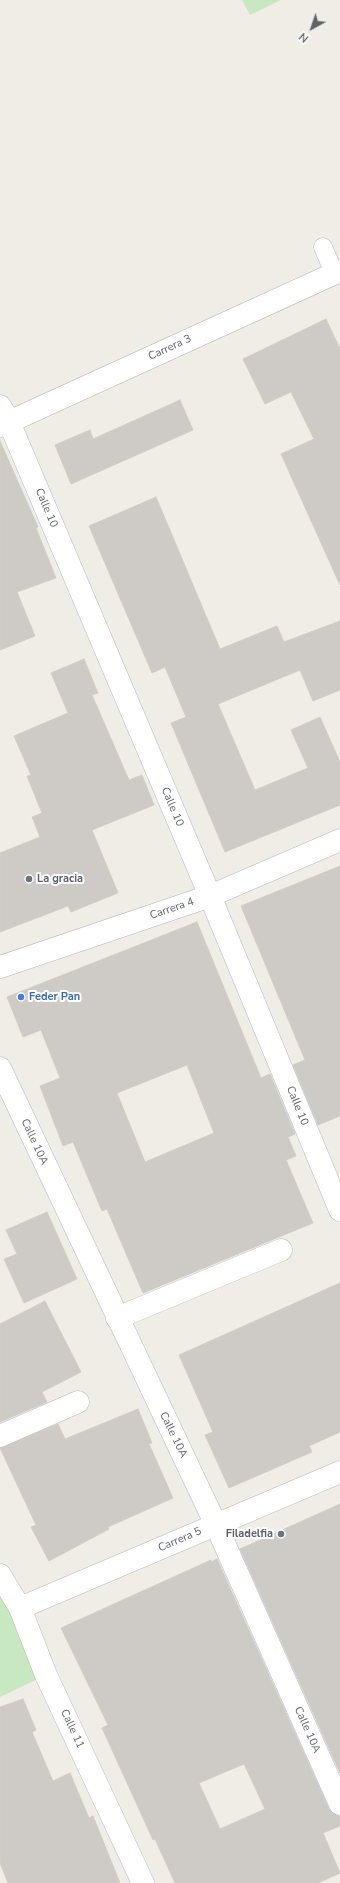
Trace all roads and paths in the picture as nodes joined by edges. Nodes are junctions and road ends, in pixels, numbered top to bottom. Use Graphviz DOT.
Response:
graph roads {
  1 [pos="324,247"];
  2 [pos="338,277"];
  3 [pos="3,418"];
  4 [pos="340,840"];
  5 [pos="210,896"];
  6 [pos="0,967"];
  7 [pos="0,1068"];
  8 [pos="340,1210"];
  9 [pos="281,1250"];
  10 [pos="117,1318"];
  11 [pos="78,1402"];
  12 [pos="0,1436"];
  13 [pos="340,1472"];
  14 [pos="216,1525"];
  15 [pos="0,1575"];
  16 [pos="20,1608"];
  17 [pos="340,1804"];
  18 [pos="143,1883"];
  1 -- 2 [label="lane"];
  2 -- 3 [label="street, Carrera 3"];
  3 -- 5 [label="street, Calle 10"];
  4 -- 5 [label="street, Carrera 4"];
  5 -- 6 [label="street, Carrera 4"];
  5 -- 8 [label="street, Calle 10"];
  7 -- 10 [label="street, Calle 10A"];
  9 -- 10 [label="street"];
  10 -- 14 [label="street, Calle 10A"];
  11 -- 12 [label="street"];
  13 -- 14 [label="street, Carrera 5"];
  14 -- 16 [label="street, Carrera 5"];
  14 -- 17 [label="street, Calle 10A"];
  15 -- 16 [label="street, Calle 11"];
  16 -- 18 [label="street, Calle 11"];
}
